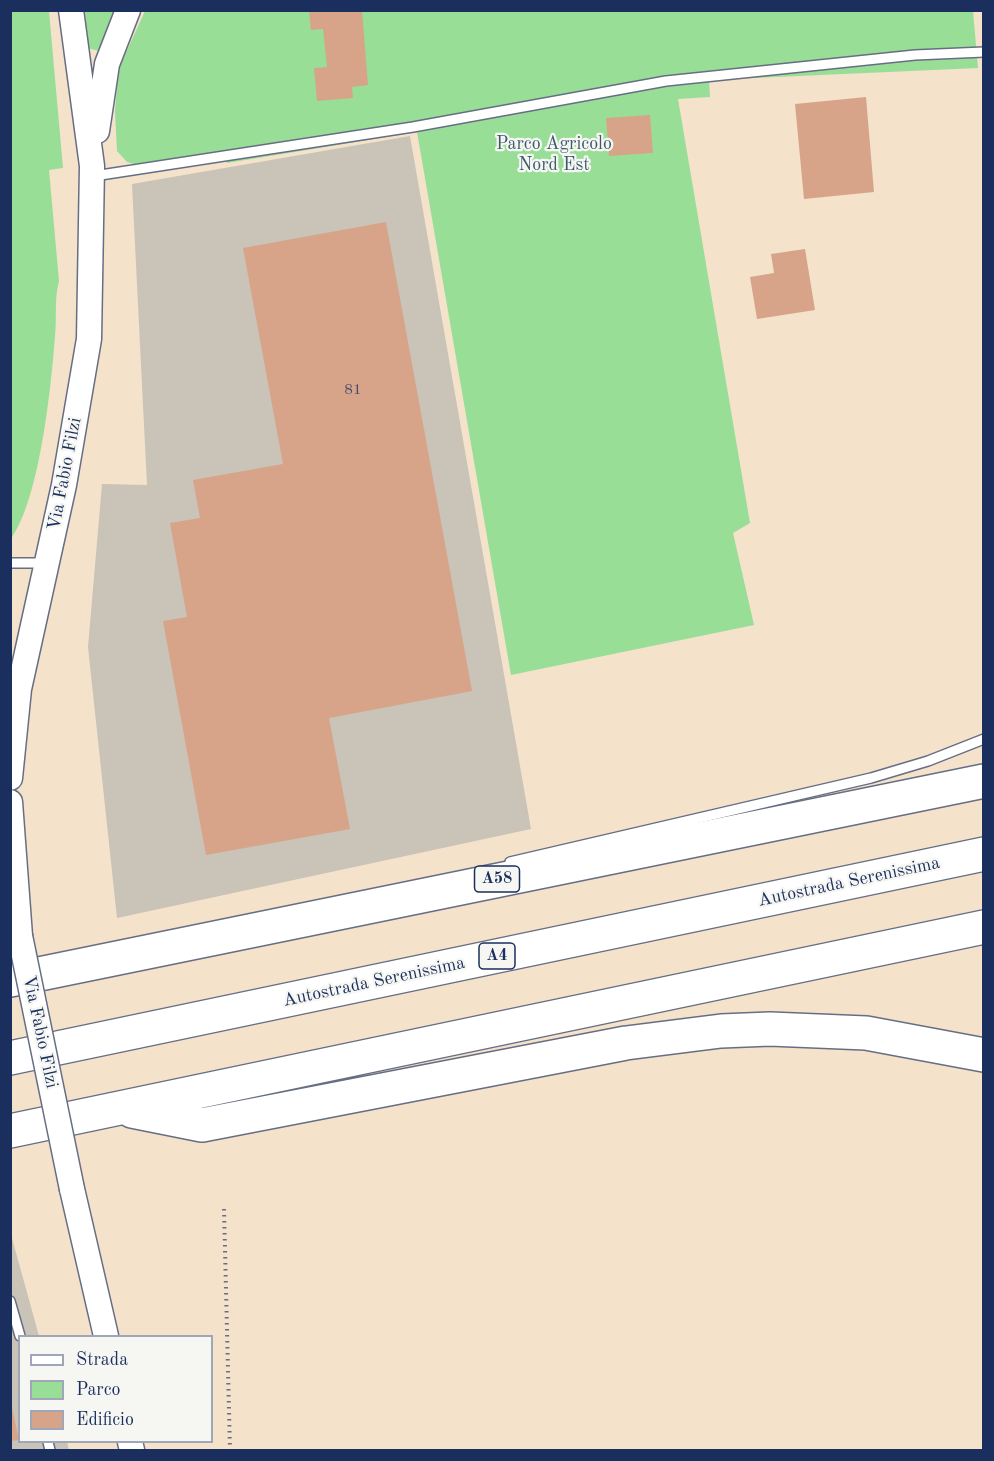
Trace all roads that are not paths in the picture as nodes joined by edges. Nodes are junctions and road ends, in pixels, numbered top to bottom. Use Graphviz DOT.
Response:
graph roads {
  1 [pos="71,10"];
  2 [pos="128,10"];
  3 [pos="984,52"];
  4 [pos="92,171"];
  5 [pos="10,563"];
  6 [pos="48,563"];
  7 [pos="984,739"];
  8 [pos="10,778"];
  9 [pos="984,781"];
  10 [pos="10,802"];
  11 [pos="984,854"];
  12 [pos="495,866"];
  13 [pos="416,886"];
  14 [pos="279,923"];
  15 [pos="984,927"];
  16 [pos="10,980"];
  17 [pos="984,1055"];
  18 [pos="10,1058"];
  19 [pos="118,1109"];
  20 [pos="10,1131"];
  21 [pos="10,1301"];
  22 [pos="20,1335"];
  23 [pos="106,1335"];
  1 -- 4 [label="street, Via Fabio Filzi"];
  2 -- 4 [label="street, Via Fabio Filzi"];
  3 -- 4 [label="lane"];
  4 -- 6 [label="street, Via Fabio Filzi"];
  5 -- 6 [label="lane"];
  6 -- 8 [label="street, Via Fabio Filzi"];
  7 -- 12 [label="lane"];
  9 -- 14 [label="highway, A58"];
  10 -- 23 [label="street, Via Fabio Filzi, bridge"];
  11 -- 18 [label="highway, Autostrada Serenissima / A4"];
  13 -- 14 [label="lane"];
  14 -- 16 [label="highway, A58"];
  15 -- 19 [label="highway"];
  17 -- 19 [label="highway"];
  19 -- 20 [label="highway"];
  21 -- 22 [label="lane"];
}
